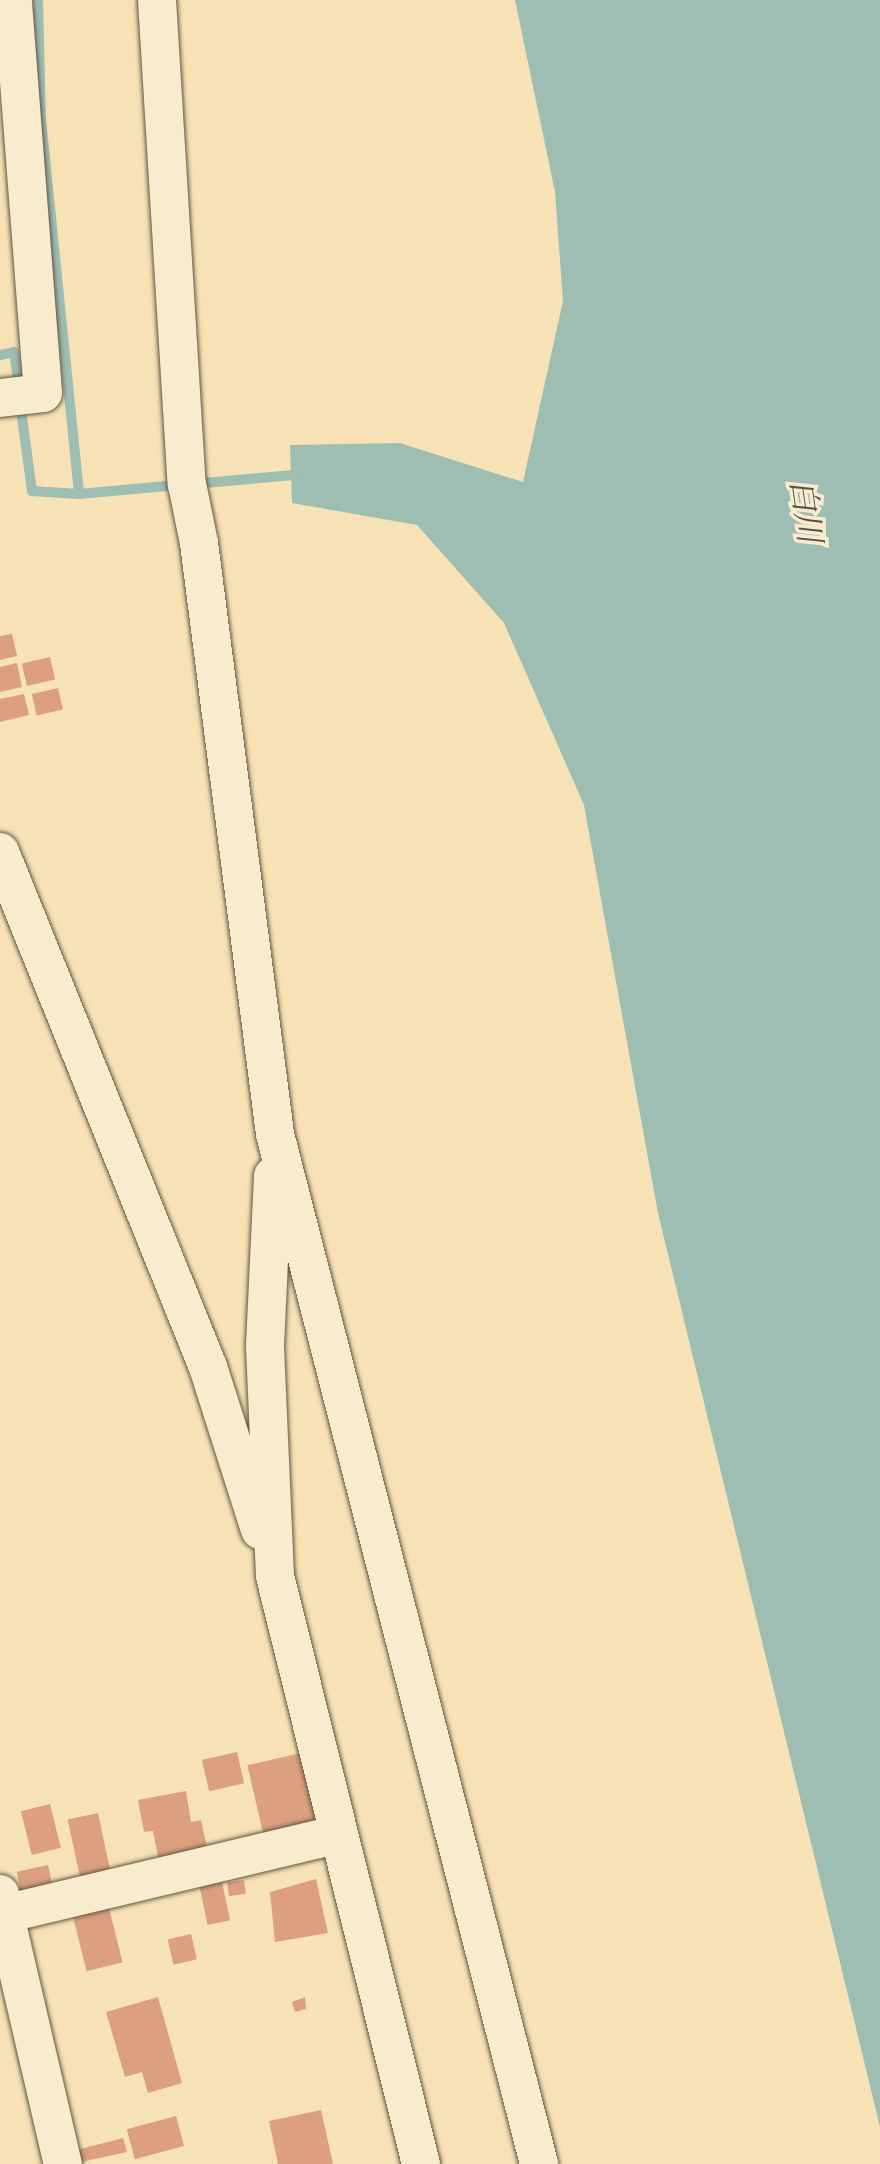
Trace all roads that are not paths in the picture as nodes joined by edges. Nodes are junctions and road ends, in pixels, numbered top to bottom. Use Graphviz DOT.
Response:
graph roads {
  1 [pos="13,0"];
  2 [pos="157,0"];
  3 [pos="0,398"];
  4 [pos="0,852"];
  5 [pos="275,1134"];
  6 [pos="275,1576"];
  7 [pos="336,1835"];
  8 [pos="2,1904"];
  9 [pos="63,2164"];
  10 [pos="421,2164"];
  11 [pos="539,2164"];
  1 -- 3 [label="street"];
  2 -- 5 [label="street"];
  4 -- 6 [label="street"];
  5 -- 6 [label="street"];
  5 -- 11 [label="street"];
  6 -- 7 [label="street"];
  7 -- 8 [label="street"];
  7 -- 10 [label="street"];
  8 -- 9 [label="street"];
}
